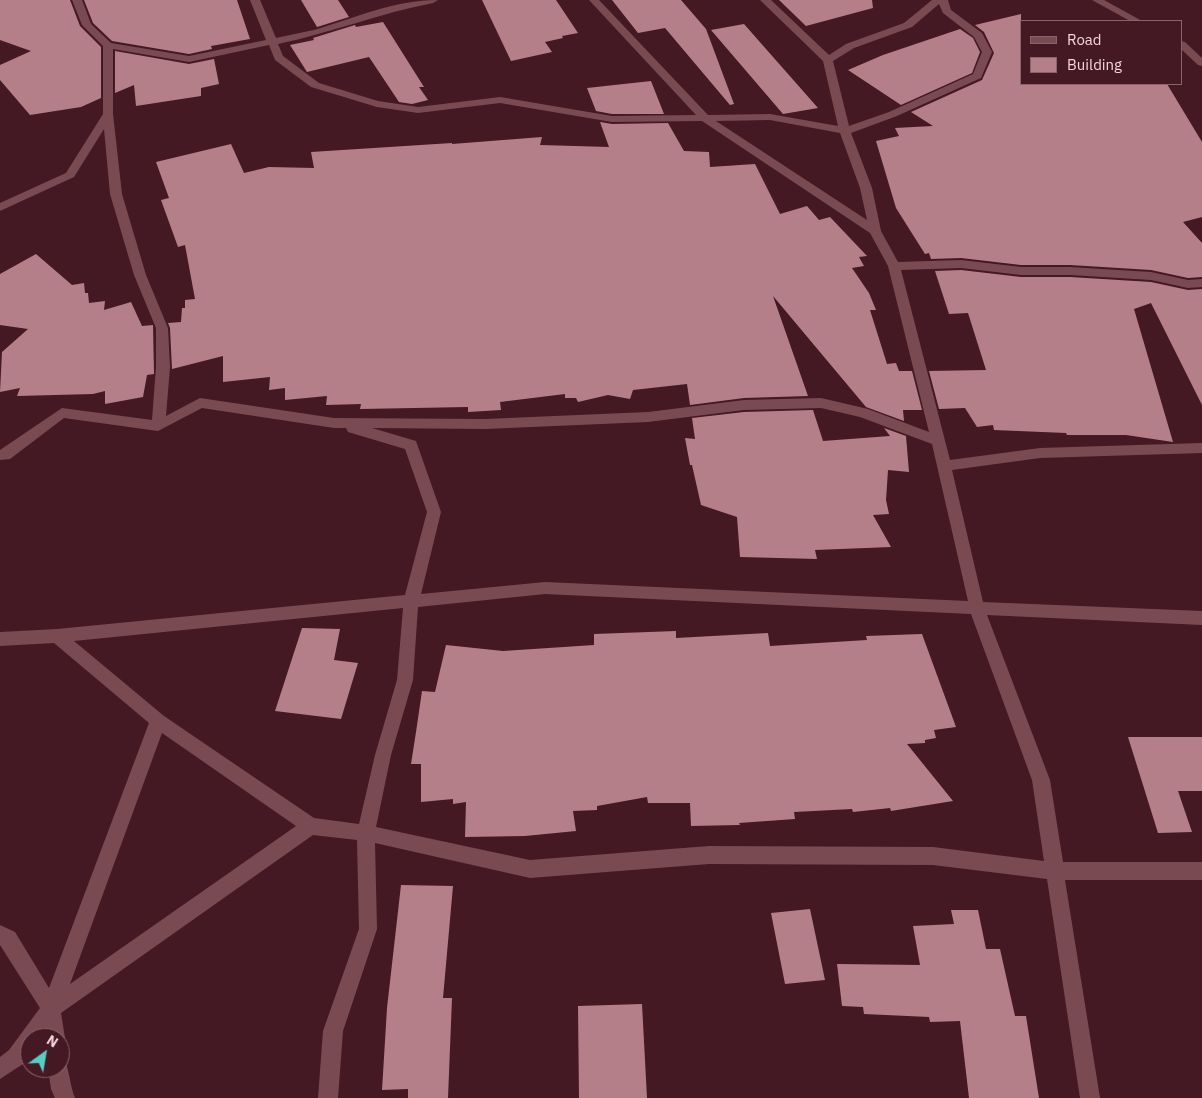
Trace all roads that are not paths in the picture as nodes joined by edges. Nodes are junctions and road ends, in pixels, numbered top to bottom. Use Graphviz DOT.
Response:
graph roads {
  1 [pos="78,0"];
  2 [pos="255,0"];
  3 [pos="428,0"];
  4 [pos="594,0"];
  5 [pos="765,0"];
  6 [pos="938,0"];
  7 [pos="943,0"];
  8 [pos="1097,0"];
  9 [pos="1135,20"];
  10 [pos="271,42"];
  11 [pos="108,45"];
  12 [pos="1182,45"];
  13 [pos="1198,53"];
  14 [pos="828,60"];
  15 [pos="1202,63"];
  16 [pos="108,114"];
  17 [pos="706,119"];
  18 [pos="845,131"];
  19 [pos="0,207"];
  20 [pos="875,231"];
  21 [pos="894,266"];
  22 [pos="1202,283"];
  23 [pos="334,423"];
  24 [pos="158,426"];
  25 [pos="938,441"];
  26 [pos="1202,448"];
  27 [pos="0,455"];
  28 [pos="944,466"];
  29 [pos="411,601"];
  30 [pos="977,608"];
  31 [pos="1202,618"];
  32 [pos="56,636"];
  33 [pos="0,639"];
  34 [pos="158,721"];
  35 [pos="311,826"];
  36 [pos="366,833"];
  37 [pos="1055,871"];
  38 [pos="1202,871"];
  39 [pos="0,934"];
  40 [pos="51,1009"];
  41 [pos="53,1028"];
  42 [pos="0,1069"];
  43 [pos="59,1078"];
  44 [pos="65,1098"];
  45 [pos="328,1098"];
  46 [pos="1090,1098"];
  1 -- 11 [label="street"];
  2 -- 10 [label="street"];
  3 -- 10 [label="street"];
  4 -- 17 [label="street"];
  5 -- 14 [label="street"];
  6 -- 14 [label="street"];
  7 -- 18 [label="street"];
  8 -- 9 [label="street"];
  10 -- 11 [label="street"];
  10 -- 17 [label="street"];
  11 -- 16 [label="street"];
  12 -- 13 [label="street"];
  13 -- 15 [label="street"];
  14 -- 18 [label="street"];
  16 -- 19 [label="street"];
  16 -- 24 [label="street"];
  17 -- 18 [label="street"];
  17 -- 20 [label="street"];
  18 -- 20 [label="street"];
  20 -- 21 [label="street"];
  21 -- 22 [label="street"];
  21 -- 25 [label="street"];
  23 -- 24 [label="street"];
  23 -- 25 [label="street"];
  23 -- 29 [label="street"];
  24 -- 27 [label="street"];
  25 -- 28 [label="street"];
  26 -- 28 [label="street"];
  28 -- 30 [label="street"];
  29 -- 30 [label="street"];
  29 -- 32 [label="street"];
  29 -- 36 [label="street"];
  30 -- 31 [label="street"];
  30 -- 37 [label="street"];
  32 -- 33 [label="street"];
  32 -- 34 [label="street"];
  34 -- 35 [label="street"];
  34 -- 40 [label="street"];
  35 -- 36 [label="street"];
  35 -- 40 [label="street"];
  36 -- 37 [label="street"];
  36 -- 45 [label="street"];
  37 -- 38 [label="street"];
  37 -- 46 [label="street"];
  39 -- 40 [label="street"];
  40 -- 41 [label="street"];
  40 -- 42 [label="street"];
  43 -- 44 [label="street"];
}
